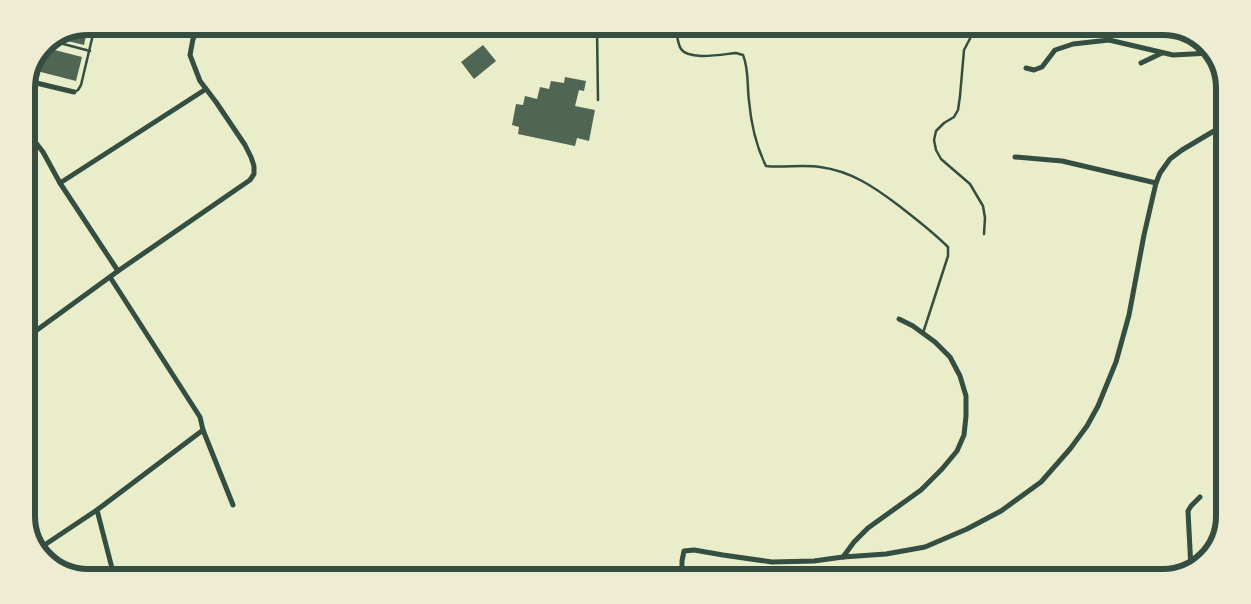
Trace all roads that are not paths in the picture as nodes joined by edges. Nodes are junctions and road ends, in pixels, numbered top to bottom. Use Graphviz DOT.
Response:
graph roads {
  1 [pos="94,35"];
  2 [pos="195,35"];
  3 [pos="597,35"];
  4 [pos="677,35"];
  5 [pos="972,35"];
  6 [pos="60,43"];
  7 [pos="90,51"];
  8 [pos="1162,53"];
  9 [pos="1202,53"];
  10 [pos="1141,63"];
  11 [pos="1026,68"];
  12 [pos="35,83"];
  13 [pos="206,89"];
  14 [pos="74,92"];
  15 [pos="598,100"];
  16 [pos="1216,130"];
  17 [pos="35,142"];
  18 [pos="1015,157"];
  19 [pos="60,183"];
  20 [pos="1156,183"];
  21 [pos="984,234"];
  22 [pos="118,271"];
  23 [pos="110,277"];
  24 [pos="899,319"];
  25 [pos="35,331"];
  26 [pos="923,333"];
  27 [pos="204,430"];
  28 [pos="1200,497"];
  29 [pos="233,505"];
  30 [pos="97,510"];
  31 [pos="44,545"];
  32 [pos="844,557"];
  33 [pos="1191,561"];
  34 [pos="111,569"];
  35 [pos="682,569"];
  1 -- 7 [label="lane"];
  2 -- 13 [label="street"];
  3 -- 15 [label="lane"];
  4 -- 26 [label="lane"];
  5 -- 21 [label="lane"];
  6 -- 7 [label="lane"];
  7 -- 14 [label="lane"];
  8 -- 9 [label="street"];
  8 -- 10 [label="street"];
  8 -- 11 [label="street"];
  12 -- 14 [label="street"];
  13 -- 19 [label="street"];
  13 -- 22 [label="street"];
  16 -- 20 [label="street"];
  17 -- 19 [label="street"];
  18 -- 20 [label="street"];
  19 -- 22 [label="street"];
  20 -- 32 [label="street"];
  22 -- 23 [label="street"];
  23 -- 25 [label="street"];
  23 -- 27 [label="street"];
  24 -- 26 [label="street"];
  26 -- 32 [label="street"];
  27 -- 29 [label="street"];
  27 -- 30 [label="street"];
  28 -- 33 [label="street"];
  30 -- 31 [label="street"];
  30 -- 34 [label="street"];
  32 -- 35 [label="street"];
}
